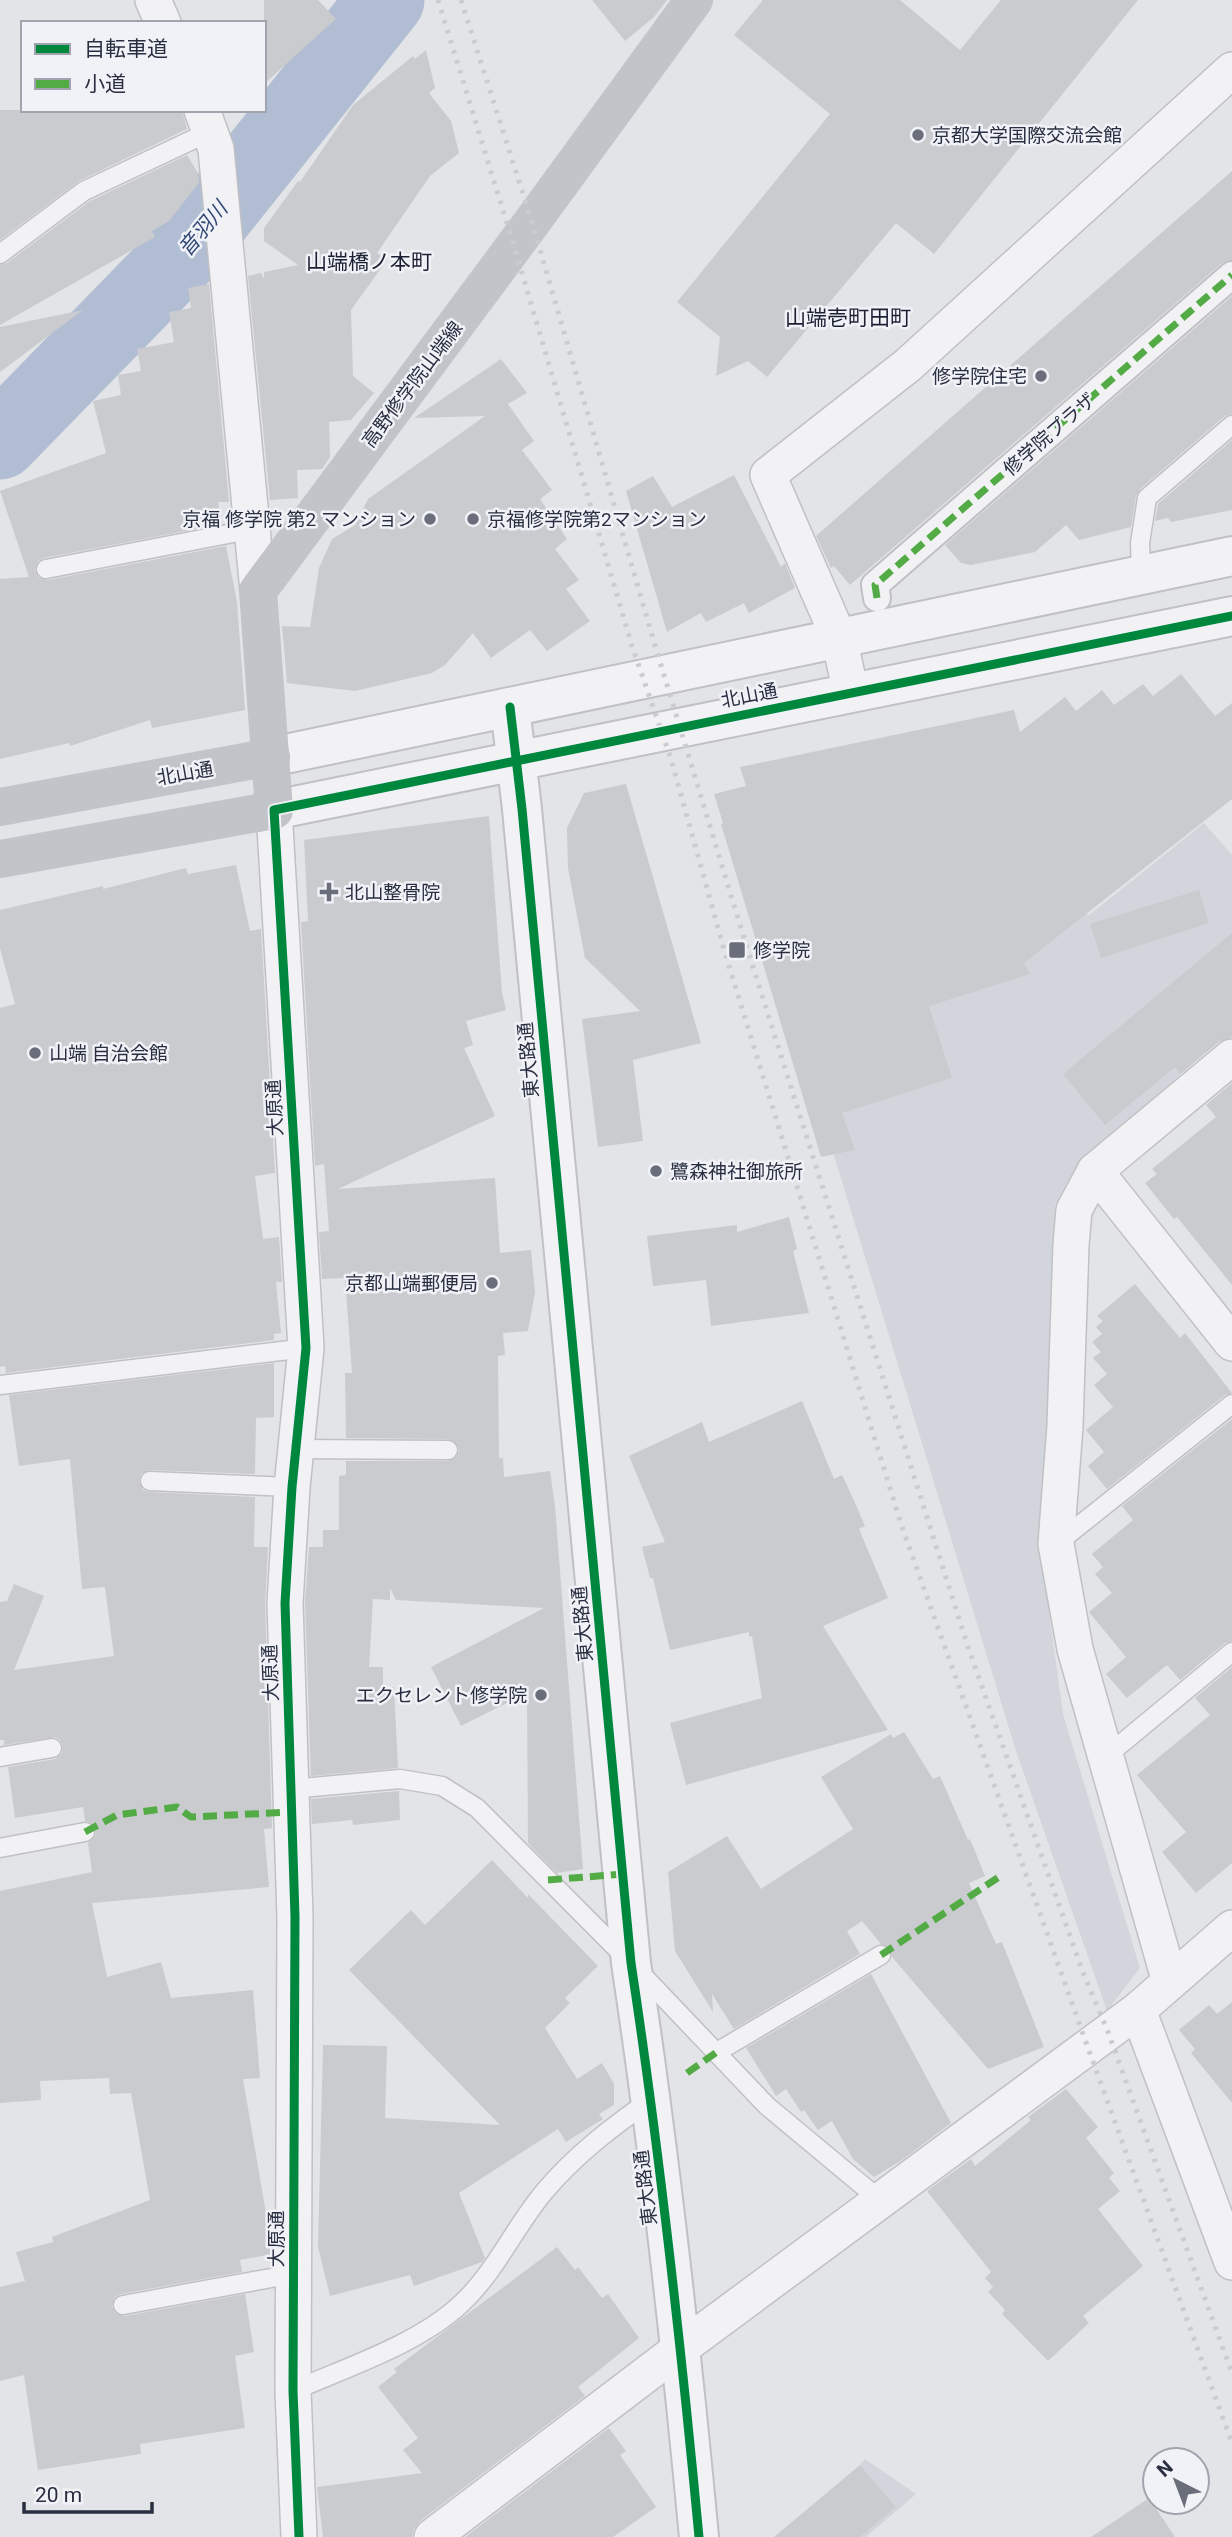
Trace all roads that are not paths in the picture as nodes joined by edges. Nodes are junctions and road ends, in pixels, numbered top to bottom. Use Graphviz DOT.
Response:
graph roads {
  1 [pos="153,0"];
  2 [pos="694,0"];
  3 [pos="162,21"];
  4 [pos="1232,70"];
  5 [pos="210,130"];
  6 [pos="0,254"];
  7 [pos="1232,275"];
  8 [pos="1232,425"];
  9 [pos="254,529"];
  10 [pos="1232,556"];
  11 [pos="46,569"];
  12 [pos="1141,575"];
  13 [pos="258,591"];
  14 [pos="877,598"];
  15 [pos="1232,615"];
  16 [pos="839,638"];
  17 [pos="851,693"];
  18 [pos="510,707"];
  19 [pos="271,757"];
  20 [pos="517,760"];
  21 [pos="0,807"];
  22 [pos="274,810"];
  23 [pos="0,859"];
  24 [pos="1232,1057"];
  25 [pos="1095,1171"];
  26 [pos="1232,1343"];
  27 [pos="306,1348"];
  28 [pos="0,1385"];
  29 [pos="1232,1404"];
  30 [pos="296,1449"];
  31 [pos="448,1450"];
  32 [pos="150,1481"];
  33 [pos="292,1487"];
  34 [pos="1056,1544"];
  35 [pos="1232,1652"];
  36 [pos="52,1748"];
  37 [pos="0,1757"];
  38 [pos="1104,1758"];
  39 [pos="291,1789"];
  40 [pos="85,1832"];
  41 [pos="0,1848"];
  42 [pos="1232,1928"];
  43 [pos="881,1955"];
  44 [pos="631,1963"];
  45 [pos="1170,1982"];
  46 [pos="1138,2010"];
  47 [pos="717,2053"];
  48 [pos="652,2099"];
  49 [pos="880,2200"];
  50 [pos="1224,2214"];
  51 [pos="1232,2262"];
  52 [pos="293,2274"];
  53 [pos="123,2305"];
  54 [pos="681,2347"];
  55 [pos="293,2391"];
  56 [pos="299,2537"];
  57 [pos="432,2537"];
  58 [pos="699,2537"];
  1 -- 3 [label="street"];
  2 -- 13 [label="main road, 高野修学院山端線"];
  4 -- 16 [label="street"];
  5 -- 6 [label="lane"];
  5 -- 9 [label="street"];
  7 -- 14 [label="street, 修学院プラザ"];
  8 -- 12 [label="lane"];
  9 -- 11 [label="lane"];
  9 -- 13 [label="street"];
  10 -- 12 [label="street, 北山通"];
  12 -- 16 [label="street, 北山通"];
  13 -- 19 [label="main road"];
  15 -- 17 [label="street, 北山通"];
  16 -- 17 [label="street"];
  16 -- 18 [label="street, 北山通"];
  17 -- 20 [label="street, 北山通"];
  18 -- 19 [label="street, 北山通"];
  18 -- 20 [label="street, 東大路通"];
  19 -- 21 [label="main road, 北山通"];
  19 -- 22 [label="main road"];
  20 -- 22 [label="street, 北山通"];
  20 -- 44 [label="street, 東大路通"];
  22 -- 23 [label="main road, 北山通"];
  22 -- 27 [label="street, 大原通"];
  24 -- 25 [label="street"];
  25 -- 26 [label="street"];
  25 -- 34 [label="street"];
  27 -- 28 [label="lane"];
  27 -- 30 [label="street, 大原通"];
  29 -- 34 [label="lane"];
  30 -- 31 [label="lane"];
  30 -- 33 [label="street, 大原通"];
  32 -- 33 [label="lane"];
  33 -- 39 [label="street, 大原通"];
  34 -- 38 [label="street"];
  35 -- 38 [label="lane"];
  36 -- 37 [label="lane"];
  38 -- 45 [label="street"];
  39 -- 44 [label="lane"];
  39 -- 52 [label="street, 大原通"];
  40 -- 41 [label="lane"];
  42 -- 45 [label="street"];
  43 -- 47 [label="lane"];
  44 -- 47 [label="lane"];
  44 -- 48 [label="street, 東大路通"];
  45 -- 46 [label="street"];
  46 -- 49 [label="street"];
  46 -- 50 [label="street"];
  47 -- 49 [label="lane"];
  48 -- 54 [label="street, 東大路通"];
  48 -- 55 [label="lane"];
  49 -- 54 [label="street"];
  50 -- 51 [label="street"];
  52 -- 53 [label="lane"];
  52 -- 55 [label="street, 大原通"];
  54 -- 57 [label="street"];
  54 -- 58 [label="street, 東大路通"];
  55 -- 56 [label="street, 大原通"];
}
